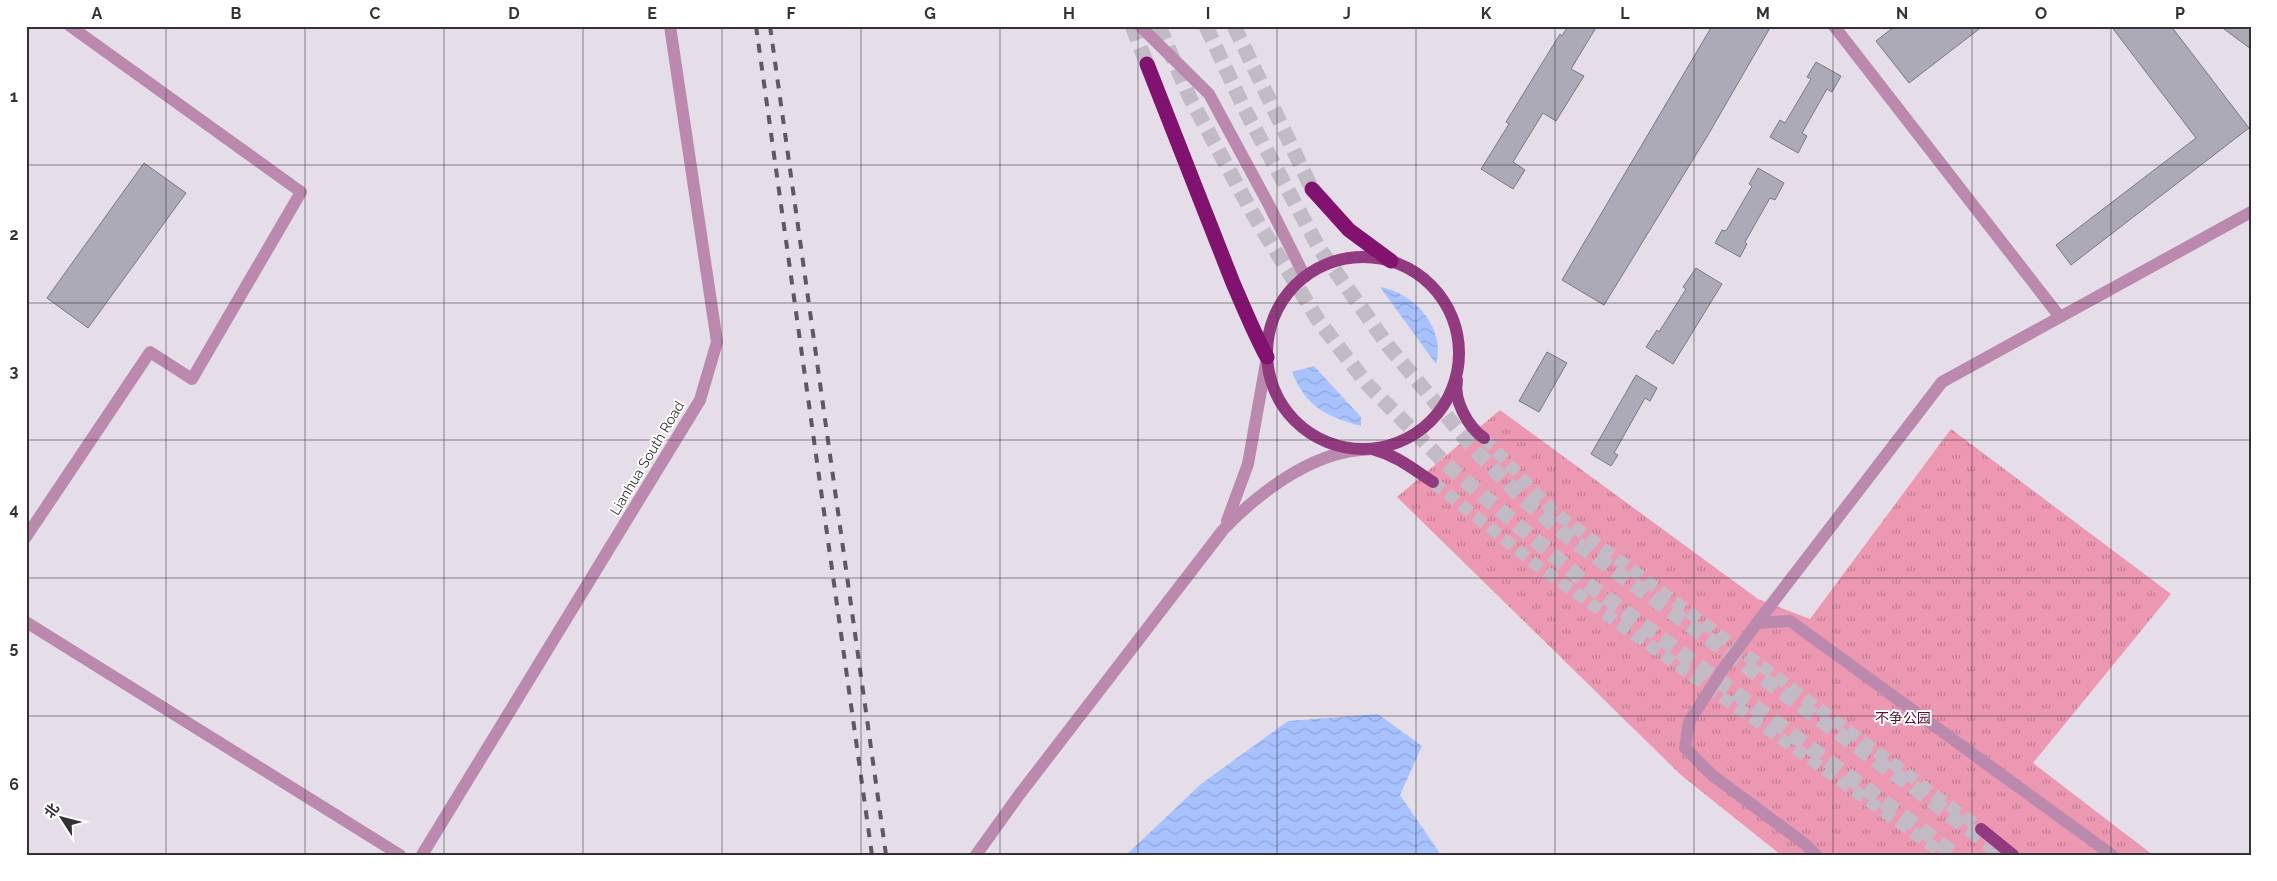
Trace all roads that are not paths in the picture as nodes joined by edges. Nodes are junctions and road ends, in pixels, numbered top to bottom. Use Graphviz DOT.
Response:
graph roads {
  1 [pos="70,26"];
  2 [pos="670,26"];
  3 [pos="1140,26"];
  4 [pos="1834,26"];
  5 [pos="1147,64"];
  6 [pos="1312,189"];
  7 [pos="2251,212"];
  8 [pos="1391,261"];
  9 [pos="1305,277"];
  10 [pos="2060,317"];
  11 [pos="1267,357"];
  12 [pos="1457,374"];
  13 [pos="1484,438"];
  14 [pos="1373,449"];
  15 [pos="1433,482"];
  16 [pos="1223,530"];
  17 [pos="26,537"];
  18 [pos="26,622"];
  19 [pos="1757,623"];
  20 [pos="1980,829"];
  21 [pos="400,855"];
  22 [pos="422,855"];
  23 [pos="976,855"];
  24 [pos="1816,855"];
  25 [pos="2013,855"];
  26 [pos="2112,855"];
  1 -- 17 [label="street"];
  2 -- 22 [label="street, Lianhua South Road"];
  3 -- 9 [label="street"];
  4 -- 10 [label="street"];
  5 -- 11 [label="highway"];
  6 -- 8 [label="highway"];
  7 -- 10 [label="street"];
  8 -- 9 [label="main road"];
  8 -- 12 [label="main road"];
  9 -- 11 [label="main road"];
  10 -- 19 [label="street"];
  11 -- 14 [label="main road"];
  11 -- 16 [label="street"];
  12 -- 13 [label="main road"];
  12 -- 14 [label="main road"];
  14 -- 15 [label="main road"];
  14 -- 16 [label="street"];
  16 -- 23 [label="street"];
  18 -- 21 [label="street"];
  19 -- 24 [label="street"];
  19 -- 26 [label="street"];
  20 -- 25 [label="main road"];
}
